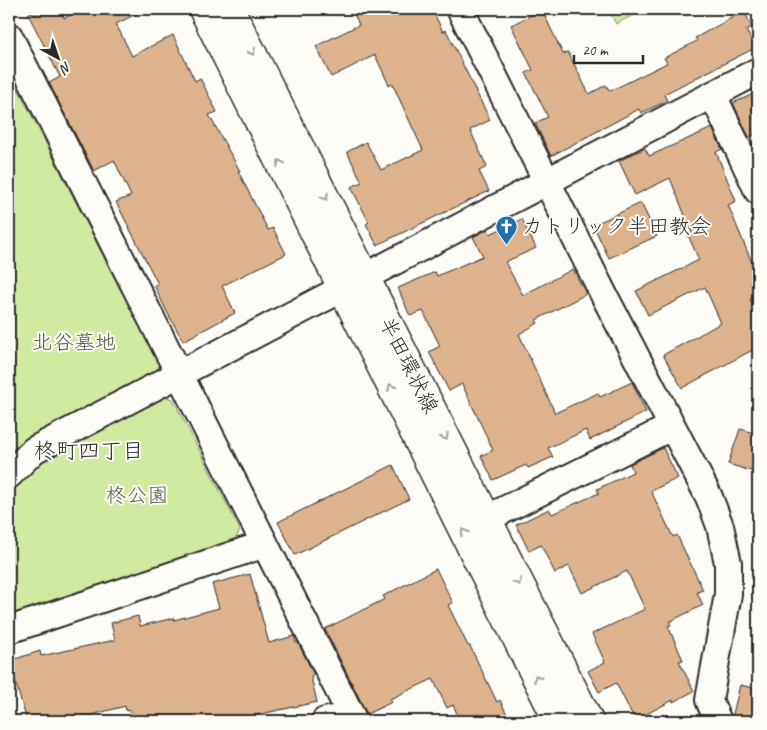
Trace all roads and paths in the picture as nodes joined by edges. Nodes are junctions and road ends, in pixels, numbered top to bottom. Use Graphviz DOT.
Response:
graph roads {
  1 [pos="203,9"];
  2 [pos="230,9"];
  3 [pos="460,9"];
  4 [pos="9,36"];
  5 [pos="758,71"];
  6 [pos="713,95"];
  7 [pos="547,181"];
  8 [pos="758,191"];
  9 [pos="354,283"];
  10 [pos="179,373"];
  11 [pos="672,427"];
  12 [pos="9,475"];
  13 [pos="486,519"];
  14 [pos="265,544"];
  15 [pos="9,630"];
  16 [pos="352,718"];
  17 [pos="325,721"];
  18 [pos="558,721"];
  19 [pos="589,721"];
  20 [pos="718,721"];
  9 -- 1 [label="main road, 半田環状線, one-way"];
  2 -- 9 [label="main road, 半田環状線, one-way"];
  3 -- 7 [label="street"];
  4 -- 10 [label="street"];
  5 -- 6 [label="street"];
  6 -- 7 [label="street"];
  6 -- 8 [label="street"];
  7 -- 9 [label="street"];
  7 -- 11 [label="street"];
  9 -- 10 [label="street"];
  9 -- 13 [label="main road, 半田環状線, one-way"];
  18 -- 9 [label="main road, 半田環状線, one-way"];
  10 -- 12 [label="street"];
  10 -- 14 [label="street"];
  11 -- 13 [label="street"];
  11 -- 20 [label="street"];
  13 -- 19 [label="main road, 半田環状線, one-way"];
  14 -- 15 [label="street"];
  14 -- 16 [label="street"];
  16 -- 17 [label="street"];
}
